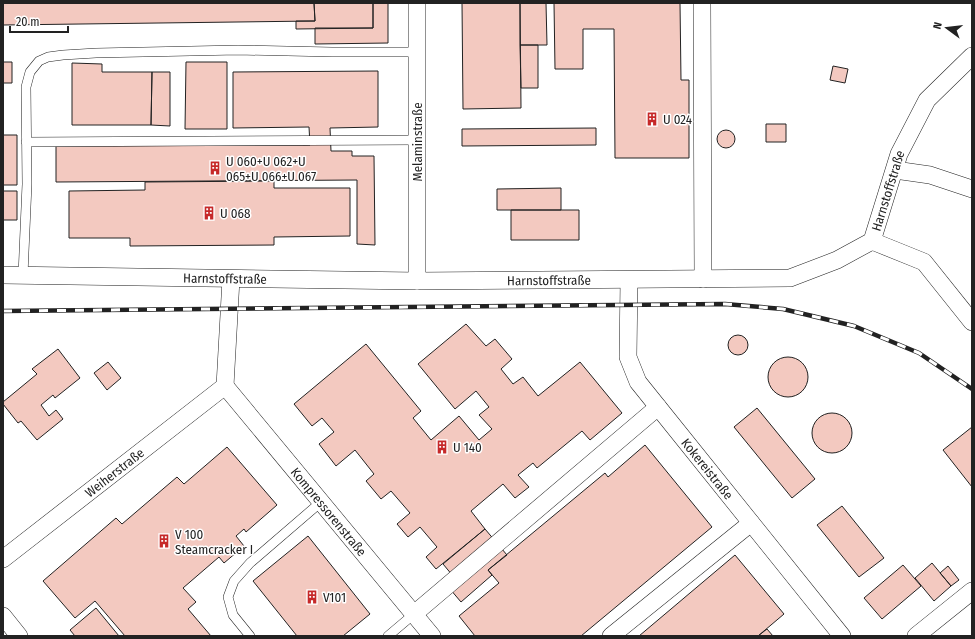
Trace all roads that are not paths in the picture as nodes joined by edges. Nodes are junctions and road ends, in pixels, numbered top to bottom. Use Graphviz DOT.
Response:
graph roads {
  1 [pos="417,3"];
  2 [pos="702,3"];
  3 [pos="417,52"];
  4 [pos="972,56"];
  5 [pos="418,140"];
  6 [pos="26,142"];
  7 [pos="895,170"];
  8 [pos="972,189"];
  9 [pos="872,241"];
  10 [pos="3,275"];
  11 [pos="23,275"];
  12 [pos="231,279"];
  13 [pos="703,279"];
  14 [pos="629,280"];
  15 [pos="417,281"];
  16 [pos="972,322"];
  17 [pos="226,386"];
  18 [pos="658,407"];
  19 [pos="321,502"];
  20 [pos="751,523"];
  21 [pos="3,560"];
  22 [pos="972,591"];
  23 [pos="414,614"];
  24 [pos="3,616"];
  25 [pos="19,636"];
  26 [pos="250,636"];
  27 [pos="388,636"];
  28 [pos="432,636"];
  29 [pos="611,636"];
  30 [pos="842,636"];
  31 [pos="916,636"];
  1 -- 3 [label="street, Melaminstraße"];
  2 -- 13 [label="street"];
  3 -- 5 [label="street, Melaminstraße"];
  3 -- 6 [label="lane"];
  4 -- 7 [label="street, Harnstoffstraße"];
  5 -- 6 [label="lane"];
  5 -- 15 [label="street, Melaminstraße"];
  6 -- 11 [label="lane"];
  7 -- 8 [label="street"];
  7 -- 9 [label="street, Harnstoffstraße"];
  9 -- 13 [label="street, Harnstoffstraße"];
  9 -- 16 [label="street"];
  10 -- 11 [label="street, Harnstoffstraße"];
  11 -- 12 [label="street, Harnstoffstraße"];
  12 -- 15 [label="street, Harnstoffstraße"];
  12 -- 17 [label="street"];
  13 -- 14 [label="street, Harnstoffstraße"];
  14 -- 15 [label="street, Harnstoffstraße"];
  14 -- 18 [label="street, Kokereistraße"];
  17 -- 19 [label="street, Kompressorenstraße"];
  17 -- 21 [label="street, Weiherstraße"];
  18 -- 20 [label="street, Kokereistraße"];
  18 -- 23 [label="street"];
  19 -- 23 [label="street, Kompressorenstraße"];
  19 -- 26 [label="lane"];
  20 -- 29 [label="street"];
  20 -- 30 [label="street, Kokereistraße"];
  22 -- 31 [label="street"];
  23 -- 27 [label="lane"];
  23 -- 28 [label="street, Kompressorenstraße"];
  24 -- 25 [label="street"];
}
